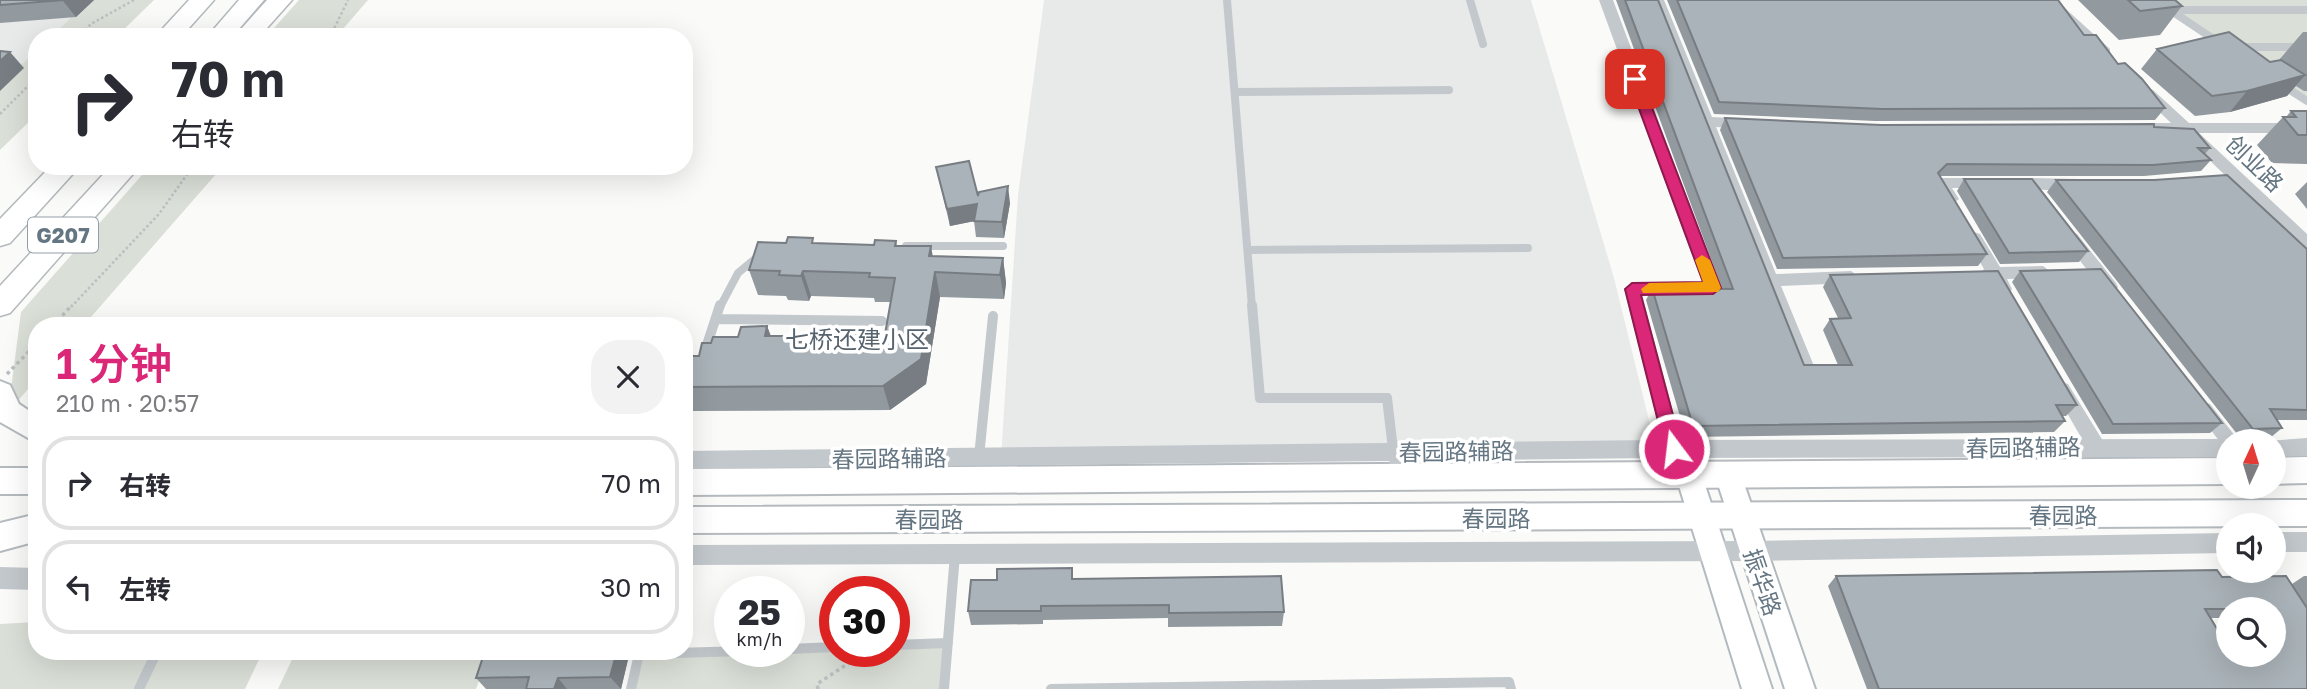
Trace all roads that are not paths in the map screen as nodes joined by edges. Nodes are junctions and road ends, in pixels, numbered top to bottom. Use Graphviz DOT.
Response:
graph roads {
  1 [pos="191,0"];
  2 [pos="202,0"];
  3 [pos="224,0"];
  4 [pos="1227,0"];
  5 [pos="1470,0"];
  6 [pos="1606,0"];
  7 [pos="1657,0"];
  8 [pos="2048,0"];
  9 [pos="2155,0"];
  10 [pos="2281,0"];
  11 [pos="270,4"];
  12 [pos="2171,10"];
  13 [pos="2291,10"];
  14 [pos="2307,10"];
  15 [pos="171,28"];
  16 [pos="174,28"];
  17 [pos="198,28"];
  18 [pos="233,28"];
  19 [pos="253,28"];
  20 [pos="1483,44"];
  21 [pos="2225,47"];
  22 [pos="2307,47"];
  23 [pos="2235,53"];
  24 [pos="2116,62"];
  25 [pos="2136,81"];
  26 [pos="2276,81"];
  27 [pos="1450,90"];
  28 [pos="1235,92"];
  29 [pos="2307,101"];
  30 [pos="1708,122"];
  31 [pos="1764,125"];
  32 [pos="2131,128"];
  33 [pos="2185,128"];
  34 [pos="2307,128"];
  35 [pos="31,175"];
  36 [pos="58,175"];
  37 [pos="92,175"];
  38 [pos="119,175"];
  39 [pos="2235,176"];
  40 [pos="2209,178"];
  41 [pos="2016,183"];
  42 [pos="2093,184"];
  43 [pos="2046,205"];
  44 [pos="0,207"];
  45 [pos="2063,227"];
  46 [pos="0,236"];
  47 [pos="2307,244"];
  48 [pos="897,246"];
  49 [pos="1003,246"];
  50 [pos="1528,248"];
  51 [pos="1248,250"];
  52 [pos="766,251"];
  53 [pos="2097,271"];
  54 [pos="1966,274"];
  55 [pos="1994,274"];
  56 [pos="0,276"];
  57 [pos="1868,277"];
  58 [pos="1770,279"];
  59 [pos="2122,303"];
  60 [pos="0,306"];
  61 [pos="2015,308"];
  62 [pos="993,316"];
  63 [pos="716,319"];
  64 [pos="882,321"];
  65 [pos="1805,366"];
  66 [pos="700,367"];
  67 [pos="2055,377"];
  68 [pos="696,379"];
  69 [pos="693,388"];
  70 [pos="0,393"];
  71 [pos="2196,399"];
  72 [pos="28,425"];
  73 [pos="2220,429"];
  74 [pos="2286,447"];
  75 [pos="2307,447"];
  76 [pos="1674,449"];
  77 [pos="1839,449"];
  78 [pos="2216,449"];
  79 [pos="2103,459"];
  80 [pos="693,460"];
  81 [pos="1394,465"];
  82 [pos="978,468"];
  83 [pos="2216,470"];
  84 [pos="2307,470"];
  85 [pos="2286,471"];
  86 [pos="1861,474"];
  87 [pos="1728,475"];
  88 [pos="1689,476"];
  89 [pos="0,481"];
  90 [pos="28,481"];
  91 [pos="693,482"];
  92 [pos="2307,513"];
  93 [pos="2286,515"];
  94 [pos="1702,517"];
  95 [pos="1741,517"];
  96 [pos="1428,518"];
  97 [pos="969,519"];
  98 [pos="2216,519"];
  99 [pos="0,520"];
  100 [pos="693,520"];
  101 [pos="28,521"];
  102 [pos="28,529"];
  103 [pos="0,537"];
  104 [pos="2286,542"];
  105 [pos="2307,542"];
  106 [pos="2216,543"];
  107 [pos="1713,551"];
  108 [pos="1753,551"];
  109 [pos="1433,552"];
  110 [pos="955,554"];
  111 [pos="693,555"];
  112 [pos="0,578"];
  113 [pos="28,579"];
  114 [pos="948,642"];
  115 [pos="910,644"];
  116 [pos="693,652"];
  117 [pos="714,652"];
  118 [pos="153,660"];
  119 [pos="638,660"];
  120 [pos="1310,687"];
  121 [pos="139,689"];
  122 [pos="631,689"];
  123 [pos="944,689"];
  124 [pos="1051,689"];
  125 [pos="1511,689"];
  126 [pos="1757,689"];
  127 [pos="1800,689"];
  1 -- 15 [label="highway"];
  2 -- 16 [label="highway"];
  3 -- 17 [label="highway"];
  4 -- 28 [label="lane"];
  5 -- 20 [label="lane"];
  6 -- 76 [label="street"];
  7 -- 30 [label="street"];
  8 -- 24 [label="street"];
  9 -- 12 [label="lane"];
  10 -- 13 [label="lane"];
  11 -- 18 [label="highway"];
  11 -- 19 [label="highway"];
  12 -- 13 [label="lane"];
  12 -- 21 [label="lane"];
  13 -- 14 [label="lane"];
  21 -- 22 [label="lane"];
  21 -- 23 [label="lane"];
  25 -- 33 [label="street, 创业路"];
  26 -- 29 [label="lane"];
  27 -- 28 [label="lane"];
  28 -- 51 [label="lane"];
  30 -- 31 [label="street"];
  30 -- 58 [label="street"];
  32 -- 33 [label="street"];
  33 -- 34 [label="street"];
  33 -- 39 [label="street, 创业路"];
  35 -- 44 [label="highway, G207"];
  36 -- 46 [label="highway"];
  37 -- 56 [label="highway"];
  38 -- 60 [label="highway, G207"];
  39 -- 40 [label="street"];
  39 -- 47 [label="street, 创业路"];
  41 -- 42 [label="street"];
  41 -- 43 [label="street"];
  41 -- 55 [label="street"];
  45 -- 53 [label="street"];
  48 -- 49 [label="lane"];
  50 -- 51 [label="lane"];
  51 -- 81 [label="lane"];
  52 -- 63 [label="lane"];
  53 -- 55 [label="street"];
  53 -- 59 [label="street"];
  54 -- 55 [label="street"];
  55 -- 61 [label="street"];
  57 -- 58 [label="street"];
  58 -- 65 [label="street"];
  62 -- 82 [label="lane"];
  63 -- 64 [label="lane"];
  63 -- 66 [label="lane"];
  67 -- 79 [label="street"];
  68 -- 69 [label="lane"];
  70 -- 72 [label="main road"];
  71 -- 73 [label="street"];
  74 -- 75 [label="street"];
  76 -- 77 [label="street, 春园路辅路"];
  76 -- 81 [label="street, 春园路辅路"];
  76 -- 88 [label="street"];
  77 -- 79 [label="street, 春园路辅路"];
  77 -- 86 [label="street"];
  78 -- 79 [label="street, 春园路辅路"];
  79 -- 83 [label="main road, 春园路"];
  79 -- 86 [label="main road, 春园路"];
  80 -- 82 [label="street, 春园路辅路"];
  81 -- 82 [label="main road, 春园路"];
  81 -- 88 [label="main road, 春园路"];
  82 -- 91 [label="main road, 春园路"];
  84 -- 85 [label="main road"];
  86 -- 87 [label="main road, 春园路"];
  87 -- 88 [label="main road, 春园路"];
  87 -- 95 [label="main road, 振华路"];
  88 -- 94 [label="main road, 振华路"];
  89 -- 90 [label="main road"];
  92 -- 93 [label="main road, 春园路"];
  94 -- 95 [label="main road, 春园路"];
  94 -- 96 [label="main road, 春园路"];
  94 -- 107 [label="main road, 振华路"];
  95 -- 98 [label="main road, 春园路"];
  95 -- 108 [label="main road, 振华路"];
  96 -- 97 [label="main road, 春园路"];
  96 -- 109 [label="street"];
  97 -- 100 [label="main road, 春园路"];
  97 -- 110 [label="street"];
  99 -- 101 [label="main road"];
  102 -- 103 [label="main road"];
  104 -- 105 [label="street"];
  106 -- 108 [label="street"];
  107 -- 108 [label="street"];
  107 -- 109 [label="street"];
  107 -- 126 [label="main road, 振华路"];
  108 -- 127 [label="main road, 振华路"];
  109 -- 110 [label="street"];
  110 -- 111 [label="street"];
  110 -- 114 [label="lane"];
  112 -- 113 [label="street"];
  114 -- 115 [label="lane"];
  114 -- 123 [label="lane"];
  116 -- 117 [label="lane"];
  118 -- 121 [label="lane"];
  119 -- 122 [label="lane"];
  120 -- 124 [label="lane"];
  120 -- 125 [label="lane"];
}
